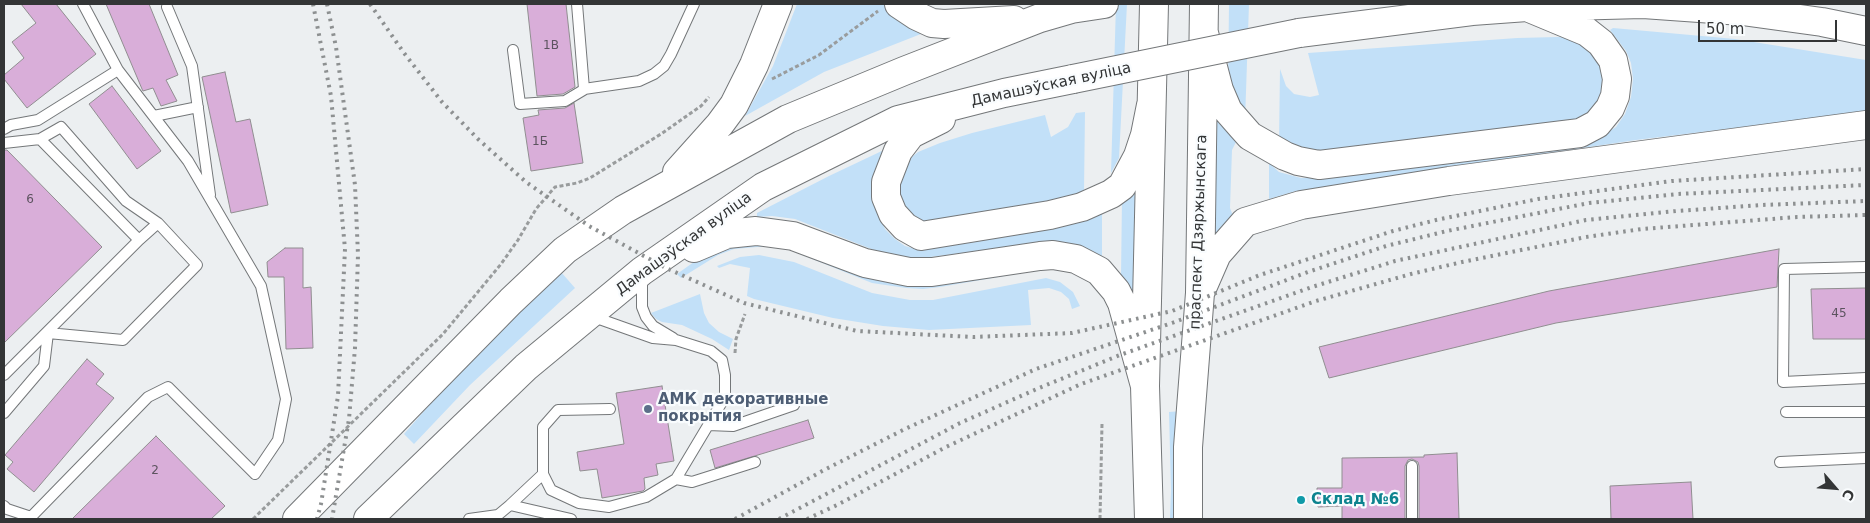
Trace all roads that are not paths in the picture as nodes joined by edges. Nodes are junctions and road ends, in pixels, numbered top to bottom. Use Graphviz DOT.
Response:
graph roads {
  1 [pos="83,4"];
  2 [pos="577,4"];
  3 [pos="694,4"];
  4 [pos="778,4"];
  5 [pos="1104,4"];
  6 [pos="1154,4"];
  7 [pos="1204,4"];
  8 [pos="892,5"];
  9 [pos="167,7"];
  10 [pos="1527,7"];
  11 [pos="1040,18"];
  12 [pos="1866,31"];
  13 [pos="1204,33"];
  14 [pos="513,50"];
  15 [pos="118,70"];
  16 [pos="585,89"];
  17 [pos="1004,93"];
  18 [pos="1151,105"];
  19 [pos="198,107"];
  20 [pos="154,116"];
  21 [pos="1866,125"];
  22 [pos="4,129"];
  23 [pos="40,139"];
  24 [pos="4,143"];
  25 [pos="664,186"];
  26 [pos="211,200"];
  27 [pos="158,223"];
  28 [pos="138,240"];
  29 [pos="1866,267"];
  30 [pos="642,270"];
  31 [pos="1200,292"];
  32 [pos="589,315"];
  33 [pos="48,333"];
  34 [pos="676,340"];
  35 [pos="4,375"];
  36 [pos="1866,378"];
  37 [pos="1145,386"];
  38 [pos="794,405"];
  39 [pos="610,409"];
  40 [pos="1786,412"];
  41 [pos="1866,412"];
  42 [pos="4,413"];
  43 [pos="708,425"];
  44 [pos="1866,458"];
  45 [pos="755,462"];
  46 [pos="1780,462"];
  47 [pos="1412,466"];
  48 [pos="543,474"];
  49 [pos="676,479"];
  50 [pos="510,505"];
  51 [pos="4,506"];
  52 [pos="297,519"];
  53 [pos="368,519"];
  54 [pos="469,519"];
  55 [pos="571,519"];
  56 [pos="1149,519"];
  57 [pos="1188,519"];
  58 [pos="1412,519"];
  1 -- 15 [label="lane"];
  2 -- 16 [label="lane"];
  3 -- 16 [label="lane"];
  4 -- 25 [label="main road"];
  5 -- 11 [label="main road"];
  6 -- 18 [label="main road"];
  7 -- 13 [label="main road, праспект Дзяржынскага"];
  8 -- 11 [label="main road"];
  9 -- 19 [label="lane"];
  10 -- 12 [label="main road, Дамашэўская вуліца"];
  10 -- 13 [label="main road"];
  10 -- 17 [label="main road, Дамашэўская вуліца, bridge"];
  11 -- 25 [label="main road"];
  13 -- 31 [label="main road, праспект Дзяржынскага"];
  14 -- 16 [label="lane"];
  15 -- 20 [label="lane"];
  15 -- 22 [label="lane"];
  17 -- 18 [label="main road"];
  17 -- 30 [label="main road, Дамашэўская вуліца"];
  18 -- 37 [label="main road"];
  19 -- 20 [label="lane"];
  19 -- 26 [label="lane"];
  20 -- 26 [label="lane"];
  21 -- 31 [label="main road"];
  23 -- 24 [label="lane"];
  23 -- 27 [label="lane"];
  23 -- 28 [label="lane"];
  25 -- 52 [label="main road"];
  26 -- 51 [label="lane"];
  27 -- 28 [label="lane"];
  27 -- 33 [label="lane"];
  28 -- 33 [label="lane"];
  29 -- 36 [label="lane"];
  30 -- 32 [label="main road, Дамашэўская вуліца"];
  30 -- 34 [label="lane"];
  30 -- 37 [label="main road"];
  31 -- 57 [label="main road, праспект Дзяржынскага"];
  32 -- 34 [label="lane"];
  32 -- 53 [label="main road, Дамашэўская вуліца"];
  33 -- 35 [label="lane"];
  33 -- 42 [label="lane"];
  34 -- 43 [label="lane"];
  37 -- 56 [label="main road"];
  38 -- 43 [label="lane"];
  39 -- 48 [label="lane"];
  40 -- 41 [label="lane"];
  43 -- 49 [label="lane"];
  44 -- 46 [label="lane"];
  45 -- 49 [label="lane"];
  47 -- 58 [label="lane"];
  48 -- 49 [label="lane"];
  48 -- 50 [label="lane"];
  50 -- 54 [label="lane"];
  50 -- 55 [label="lane"];
}
